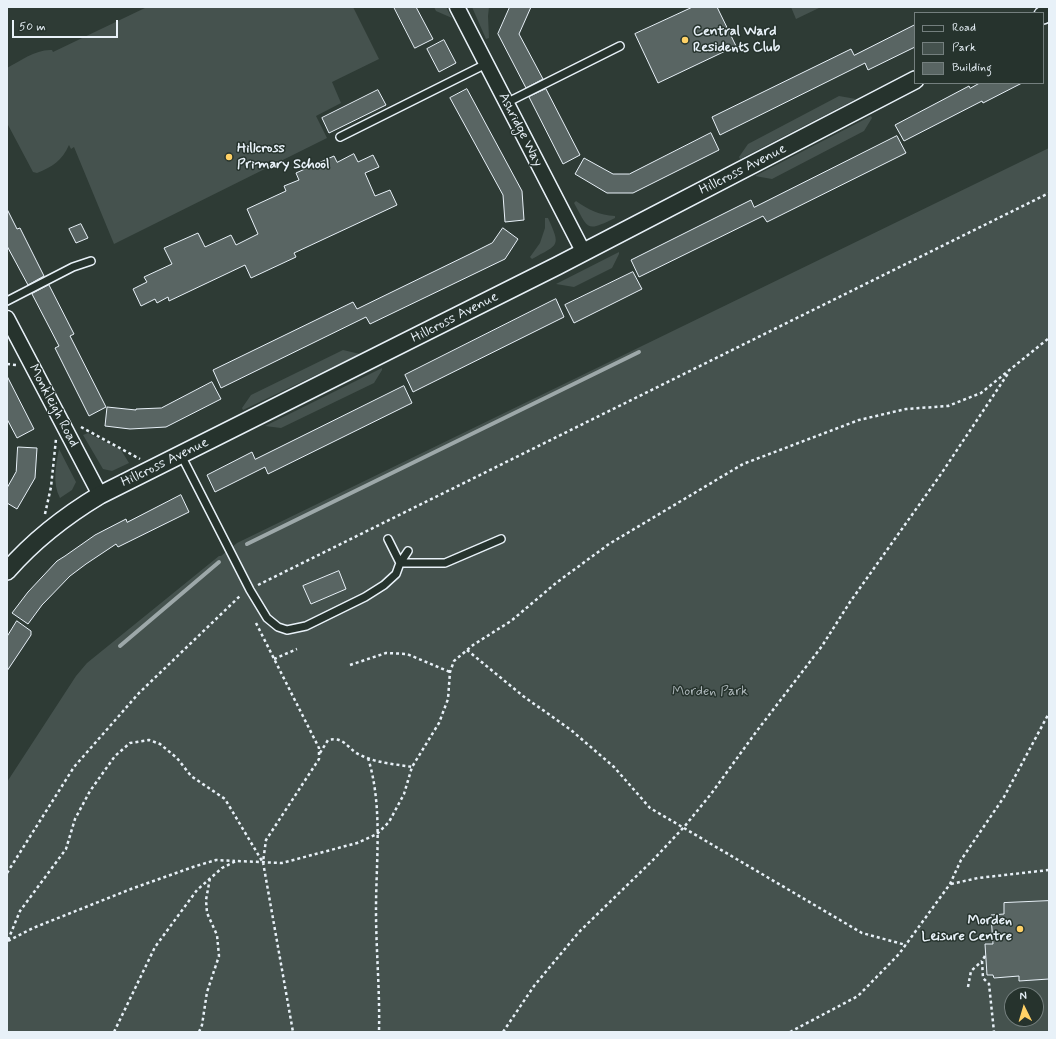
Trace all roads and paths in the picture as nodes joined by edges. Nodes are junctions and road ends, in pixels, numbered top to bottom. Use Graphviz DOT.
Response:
graph roads {
  1 [pos="457,7"];
  2 [pos="620,46"];
  3 [pos="486,64"];
  4 [pos="914,81"];
  5 [pos="506,103"];
  6 [pos="340,137"];
  7 [pos="1049,193"];
  8 [pos="584,253"];
  9 [pos="91,261"];
  10 [pos="7,300"];
  11 [pos="7,318"];
  12 [pos="1049,338"];
  13 [pos="1012,369"];
  14 [pos="65,430"];
  15 [pos="181,454"];
  16 [pos="140,459"];
  17 [pos="100,495"];
  18 [pos="41,536"];
  19 [pos="388,539"];
  20 [pos="501,539"];
  21 [pos="408,551"];
  22 [pos="400,563"];
  23 [pos="7,571"];
  24 [pos="250,590"];
  25 [pos="246,600"];
  26 [pos="255,620"];
  27 [pos="297,649"];
  28 [pos="467,650"];
  29 [pos="274,659"];
  30 [pos="350,665"];
  31 [pos="450,672"];
  32 [pos="1049,713"];
  33 [pos="320,753"];
  34 [pos="368,758"];
  35 [pos="412,767"];
  36 [pos="684,827"];
  37 [pos="377,834"];
  38 [pos="236,861"];
  39 [pos="263,862"];
  40 [pos="1049,870"];
  41 [pos="7,873"];
  42 [pos="210,878"];
  43 [pos="950,884"];
  44 [pos="7,941"];
  45 [pos="906,945"];
  46 [pos="985,956"];
  47 [pos="982,961"];
  48 [pos="968,986"];
  49 [pos="114,1032"];
  50 [pos="199,1032"];
  51 [pos="293,1032"];
  52 [pos="379,1032"];
  53 [pos="503,1032"];
  54 [pos="790,1032"];
  55 [pos="994,1032"];
  1 -- 3 [label="street, Ashridge Way"];
  2 -- 5 [label="lane"];
  3 -- 5 [label="street, Ashridge Way"];
  3 -- 6 [label="lane"];
  4 -- 8 [label="street, Hillcross Avenue"];
  5 -- 8 [label="street, Ashridge Way"];
  7 -- 24 [label="path"];
  8 -- 15 [label="street, Hillcross Avenue"];
  9 -- 10 [label="lane"];
  11 -- 14 [label="street, Monkleigh Road"];
  12 -- 13 [label="path"];
  13 -- 28 [label="path"];
  13 -- 36 [label="path"];
  14 -- 16 [label="path"];
  14 -- 17 [label="street, Monkleigh Road"];
  14 -- 18 [label="path"];
  15 -- 17 [label="street, Hillcross Avenue"];
  15 -- 24 [label="lane"];
  17 -- 18 [label="street, Hillcross Avenue"];
  18 -- 23 [label="street, Hillcross Avenue"];
  19 -- 22 [label="lane"];
  20 -- 22 [label="lane"];
  21 -- 22 [label="lane"];
  22 -- 24 [label="lane"];
  25 -- 41 [label="path"];
  26 -- 29 [label="path"];
  27 -- 29 [label="path"];
  28 -- 31 [label="path"];
  28 -- 36 [label="path"];
  29 -- 33 [label="path"];
  30 -- 31 [label="path"];
  31 -- 35 [label="path"];
  32 -- 43 [label="path"];
  33 -- 34 [label="path"];
  33 -- 39 [label="path"];
  34 -- 35 [label="path"];
  34 -- 37 [label="path"];
  35 -- 37 [label="path"];
  36 -- 45 [label="path"];
  36 -- 53 [label="path"];
  37 -- 39 [label="path"];
  37 -- 52 [label="path"];
  38 -- 39 [label="path"];
  38 -- 42 [label="path"];
  38 -- 44 [label="path"];
  39 -- 44 [label="path"];
  39 -- 51 [label="path"];
  40 -- 43 [label="path"];
  42 -- 49 [label="path"];
  42 -- 50 [label="path"];
  43 -- 45 [label="path"];
  45 -- 54 [label="path"];
  46 -- 47 [label="path"];
  47 -- 48 [label="path"];
  47 -- 55 [label="path"];
}
